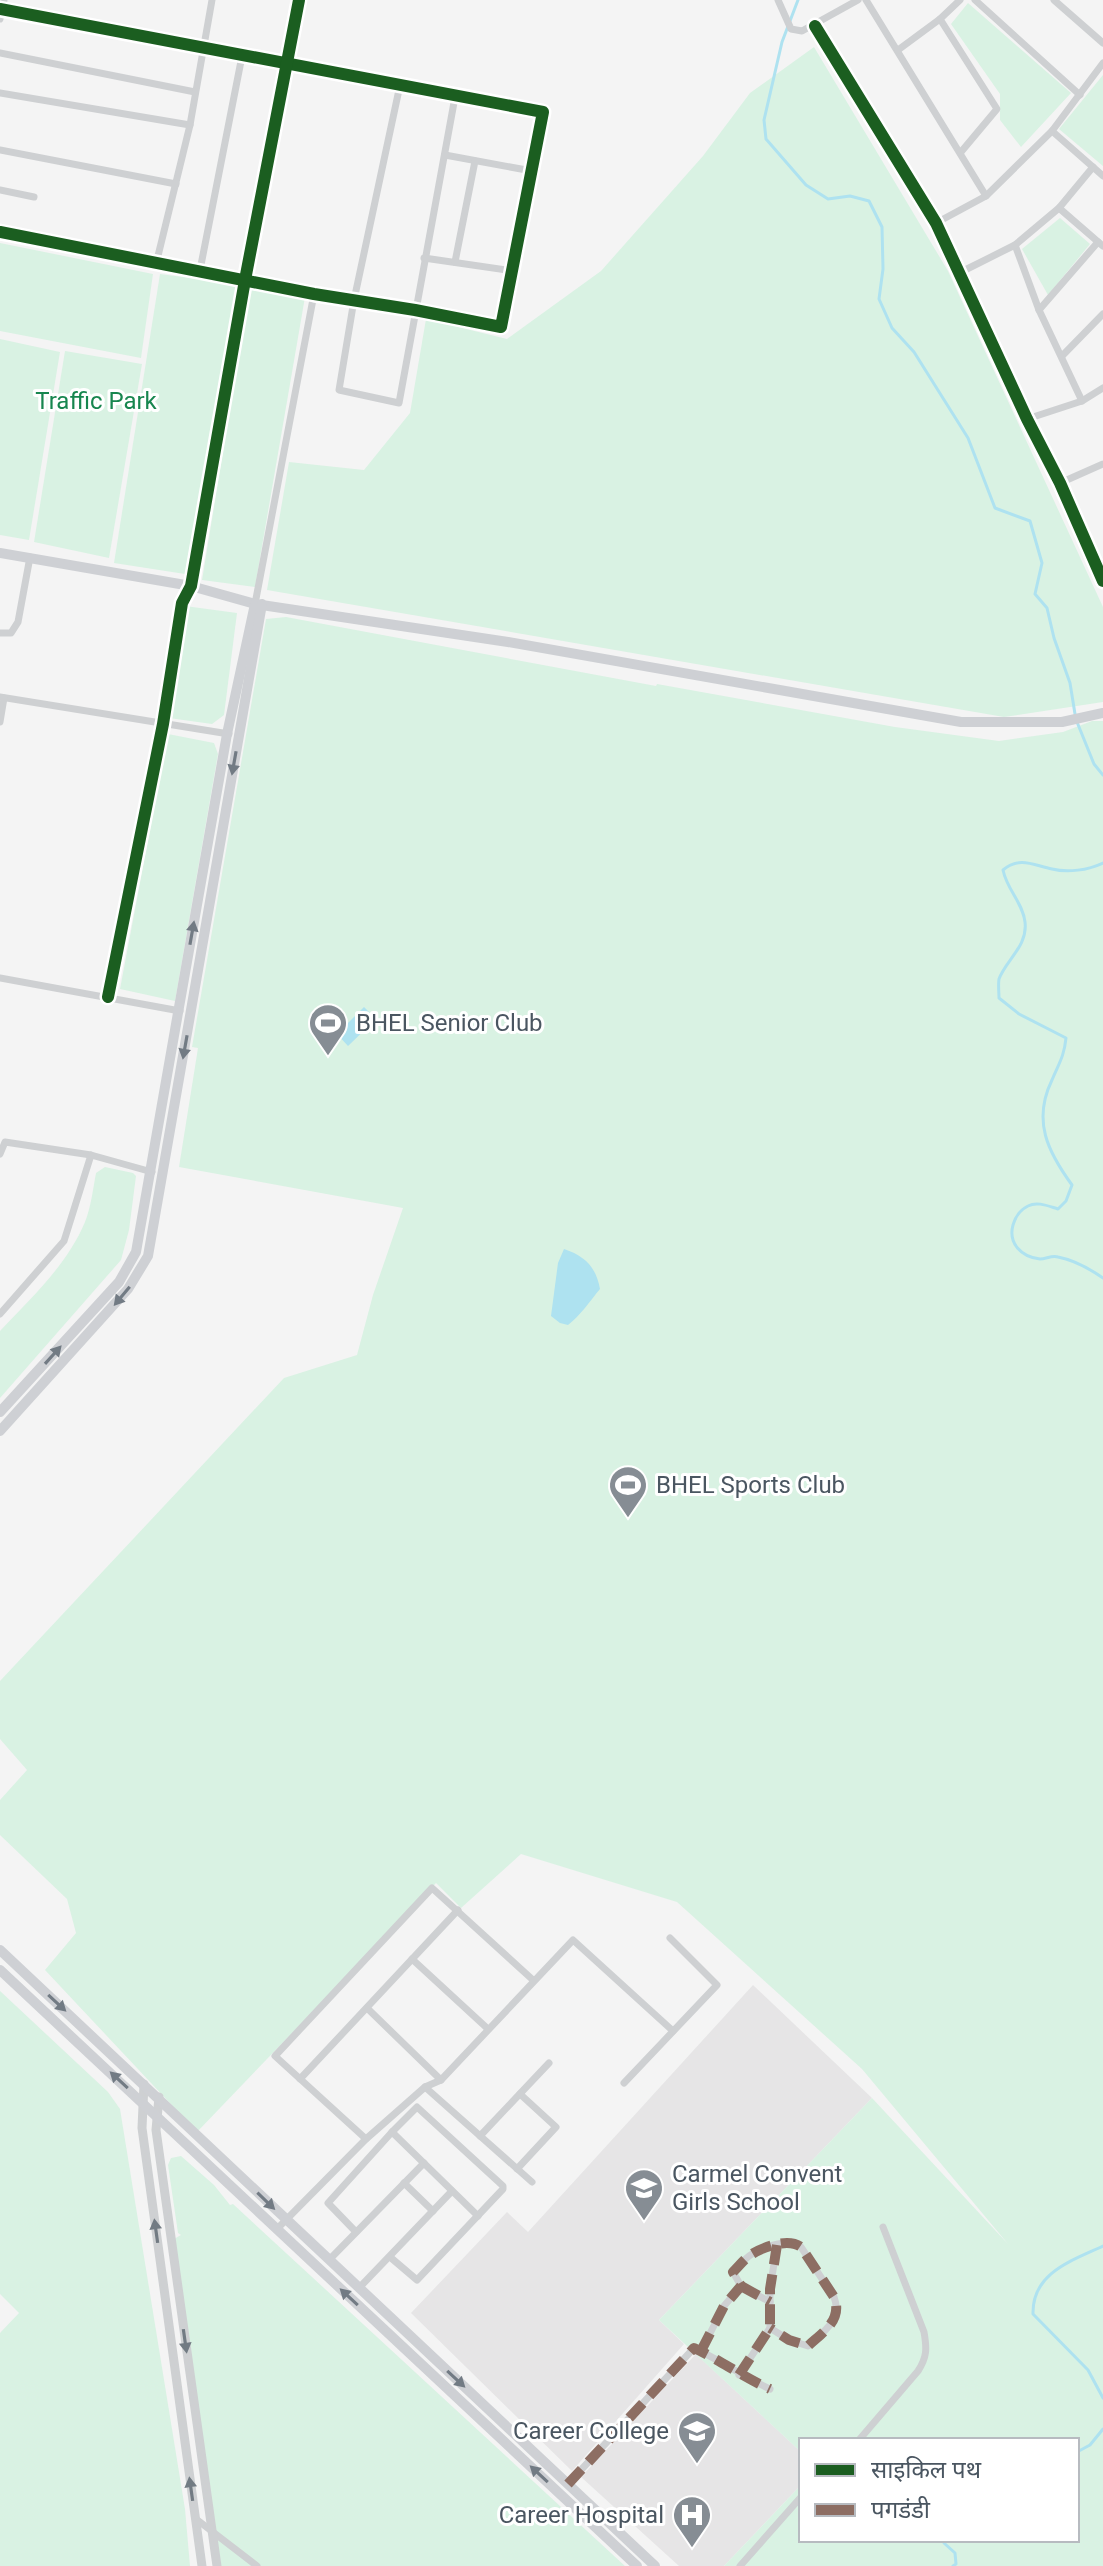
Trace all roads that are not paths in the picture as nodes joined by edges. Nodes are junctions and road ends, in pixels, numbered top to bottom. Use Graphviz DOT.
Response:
graph roads {
  1 [pos="4,0"];
  2 [pos="212,0"];
  3 [pos="299,0"];
  4 [pos="778,0"];
  5 [pos="858,0"];
  6 [pos="866,0"];
  7 [pos="960,0"];
  8 [pos="975,0"];
  9 [pos="1054,0"];
  10 [pos="1,9"];
  11 [pos="0,19"];
  12 [pos="940,19"];
  13 [pos="815,26"];
  14 [pos="1103,43"];
  15 [pos="203,48"];
  16 [pos="898,50"];
  17 [pos="0,53"];
  18 [pos="242,56"];
  19 [pos="1103,63"];
  20 [pos="287,65"];
  21 [pos="400,85"];
  22 [pos="195,92"];
  23 [pos="0,93"];
  24 [pos="1080,95"];
  25 [pos="455,97"];
  26 [pos="190,125"];
  27 [pos="1052,131"];
  28 [pos="0,150"];
  29 [pos="961,152"];
  30 [pos="445,155"];
  31 [pos="475,161"];
  32 [pos="1093,167"];
  33 [pos="532,171"];
  34 [pos="1103,176"];
  35 [pos="176,184"];
  36 [pos="0,190"];
  37 [pos="986,196"];
  38 [pos="34,197"];
  39 [pos="1059,208"];
  40 [pos="936,223"];
  41 [pos="0,232"];
  42 [pos="1101,244"];
  43 [pos="1015,245"];
  44 [pos="424,258"];
  45 [pos="455,262"];
  46 [pos="156,264"];
  47 [pos="200,270"];
  48 [pos="514,271"];
  49 [pos="959,273"];
  50 [pos="245,280"];
  51 [pos="314,294"];
  52 [pos="354,300"];
  53 [pos="415,310"];
  54 [pos="1039,310"];
  55 [pos="1103,314"];
  56 [pos="1062,356"];
  57 [pos="1103,388"];
  58 [pos="1082,401"];
  59 [pos="1027,419"];
  60 [pos="1103,464"];
  61 [pos="1060,483"];
  62 [pos="0,553"];
  63 [pos="30,557"];
  64 [pos="1103,581"];
  65 [pos="191,586"];
  66 [pos="259,604"];
  67 [pos="0,633"];
  68 [pos="2,698"];
  69 [pos="1103,713"];
  70 [pos="0,722"];
  71 [pos="163,724"];
  72 [pos="233,736"];
  73 [pos="0,978"];
  74 [pos="108,997"];
  75 [pos="179,1011"];
  76 [pos="190,1013"];
  77 [pos="0,1154"];
  78 [pos="91,1155"];
  79 [pos="150,1171"];
  80 [pos="162,1174"];
  81 [pos="0,1314"];
  82 [pos="0,1412"];
  83 [pos="0,1431"];
  84 [pos="458,1910"];
  85 [pos="670,1938"];
  86 [pos="0,1950"];
  87 [pos="412,1959"];
  88 [pos="0,1970"];
  89 [pos="533,1980"];
  90 [pos="367,2008"];
  91 [pos="488,2029"];
  92 [pos="673,2031"];
  93 [pos="549,2063"];
  94 [pos="300,2079"];
  95 [pos="441,2080"];
  96 [pos="624,2083"];
  97 [pos="144,2084"];
  98 [pos="425,2087"];
  99 [pos="520,2094"];
  100 [pos="159,2097"];
  101 [pos="143,2102"];
  102 [pos="157,2115"];
  103 [pos="392,2132"];
  104 [pos="480,2136"];
  105 [pos="366,2139"];
  106 [pos="424,2163"];
  107 [pos="517,2169"];
  108 [pos="240,2176"];
  109 [pos="532,2182"];
  110 [pos="404,2183"];
  111 [pos="231,2186"];
  112 [pos="452,2191"];
  113 [pos="433,2211"];
  114 [pos="478,2216"];
  115 [pos="286,2219"];
  116 [pos="883,2227"];
  117 [pos="277,2229"];
  118 [pos="356,2232"];
  119 [pos="777,2245"];
  120 [pos="390,2257"];
  121 [pos="329,2260"];
  122 [pos="741,2286"];
  123 [pos="359,2288"];
  124 [pos="770,2302"];
  125 [pos="770,2328"];
  126 [pos="407,2333"];
  127 [pos="398,2342"];
  128 [pos="701,2351"];
  129 [pos="739,2375"];
  130 [pos="770,2389"];
  131 [pos="861,2438"];
  132 [pos="568,2484"];
  133 [pos="799,2499"];
  134 [pos="196,2519"];
  135 [pos="212,2531"];
  136 [pos="202,2566"];
  137 [pos="217,2566"];
  138 [pos="257,2566"];
  139 [pos="637,2566"];
  140 [pos="655,2566"];
  141 [pos="740,2566"];
  1 -- 10 [label="street"];
  2 -- 15 [label="street"];
  3 -- 20 [label="street"];
  4 -- 13 [label="street"];
  5 -- 13 [label="street"];
  6 -- 16 [label="street"];
  7 -- 12 [label="street"];
  8 -- 24 [label="street"];
  9 -- 14 [label="street"];
  10 -- 11 [label="street"];
  10 -- 15 [label="street"];
  12 -- 16 [label="street"];
  12 -- 29 [label="street"];
  13 -- 40 [label="street"];
  15 -- 18 [label="street"];
  15 -- 22 [label="street"];
  16 -- 29 [label="street"];
  17 -- 22 [label="street"];
  18 -- 20 [label="street"];
  18 -- 47 [label="street"];
  19 -- 24 [label="street"];
  20 -- 21 [label="street"];
  20 -- 50 [label="street"];
  21 -- 25 [label="street"];
  21 -- 52 [label="street"];
  22 -- 26 [label="street"];
  23 -- 26 [label="street"];
  24 -- 27 [label="street"];
  25 -- 30 [label="street"];
  25 -- 33 [label="street"];
  26 -- 35 [label="street"];
  27 -- 32 [label="street"];
  27 -- 37 [label="street"];
  28 -- 35 [label="street"];
  29 -- 37 [label="street"];
  30 -- 31 [label="street"];
  30 -- 44 [label="street"];
  31 -- 33 [label="street"];
  31 -- 45 [label="street"];
  32 -- 34 [label="street"];
  32 -- 39 [label="street"];
  33 -- 48 [label="street"];
  35 -- 46 [label="street"];
  36 -- 38 [label="street"];
  37 -- 40 [label="street"];
  39 -- 42 [label="street"];
  39 -- 43 [label="street"];
  40 -- 49 [label="street"];
  41 -- 46 [label="street"];
  42 -- 54 [label="street"];
  43 -- 49 [label="street"];
  43 -- 54 [label="street"];
  44 -- 45 [label="street"];
  44 -- 53 [label="street"];
  45 -- 48 [label="street"];
  46 -- 47 [label="street"];
  47 -- 50 [label="street"];
  48 -- 53 [label="street"];
  49 -- 59 [label="street"];
  50 -- 51 [label="street"];
  50 -- 65 [label="street"];
  51 -- 52 [label="street"];
  51 -- 66 [label="street"];
  52 -- 53 [label="street"];
  52 -- 53 [label="street"];
  54 -- 56 [label="street"];
  55 -- 56 [label="street"];
  56 -- 58 [label="street"];
  57 -- 58 [label="street"];
  58 -- 59 [label="street"];
  59 -- 61 [label="street"];
  60 -- 61 [label="street"];
  61 -- 64 [label="street"];
  62 -- 63 [label="main road"];
  63 -- 65 [label="main road"];
  63 -- 67 [label="street"];
  65 -- 66 [label="main road"];
  65 -- 71 [label="street"];
  66 -- 69 [label="main road"];
  66 -- 72 [label="main road"];
  68 -- 70 [label="street"];
  68 -- 71 [label="street"];
  71 -- 72 [label="street"];
  71 -- 74 [label="street"];
  75 -- 72 [label="main road, one-way"];
  72 -- 76 [label="main road, one-way"];
  73 -- 74 [label="street"];
  74 -- 75 [label="street"];
  75 -- 76 [label="street"];
  75 -- 79 [label="main road"];
  76 -- 80 [label="main road, one-way"];
  77 -- 78 [label="street"];
  78 -- 79 [label="street"];
  78 -- 81 [label="street"];
  79 -- 80 [label="street"];
  82 -- 79 [label="main road, one-way"];
  80 -- 83 [label="main road, one-way"];
  84 -- 87 [label="street"];
  84 -- 89 [label="street"];
  84 -- 94 [label="street"];
  85 -- 92 [label="street"];
  86 -- 97 [label="main road, one-way"];
  87 -- 90 [label="street"];
  87 -- 91 [label="street"];
  101 -- 88 [label="main road, one-way"];
  89 -- 91 [label="street"];
  89 -- 92 [label="street"];
  90 -- 94 [label="street"];
  90 -- 95 [label="street"];
  91 -- 95 [label="street"];
  92 -- 96 [label="street"];
  93 -- 99 [label="street"];
  94 -- 105 [label="street"];
  95 -- 98 [label="street"];
  97 -- 100 [label="main road"];
  97 -- 101 [label="street"];
  98 -- 104 [label="street"];
  98 -- 105 [label="street"];
  99 -- 104 [label="street"];
  99 -- 107 [label="street"];
  100 -- 102 [label="street"];
  100 -- 108 [label="main road"];
  101 -- 102 [label="main road"];
  134 -- 101 [label="street, one-way"];
  102 -- 111 [label="main road"];
  102 -- 135 [label="street, one-way"];
  103 -- 106 [label="street"];
  103 -- 114 [label="street"];
  103 -- 118 [label="street"];
  104 -- 107 [label="street"];
  105 -- 115 [label="street"];
  106 -- 110 [label="street"];
  106 -- 112 [label="street"];
  107 -- 109 [label="street"];
  108 -- 111 [label="main road"];
  108 -- 115 [label="main road, one-way"];
  110 -- 113 [label="street"];
  110 -- 118 [label="street"];
  111 -- 117 [label="main road"];
  112 -- 113 [label="street"];
  112 -- 114 [label="street"];
  113 -- 120 [label="street"];
  114 -- 120 [label="street"];
  115 -- 117 [label="street"];
  115 -- 121 [label="main road"];
  116 -- 131 [label="street"];
  127 -- 117 [label="main road, one-way"];
  118 -- 121 [label="street"];
  119 -- 122 [label="street"];
  119 -- 124 [label="street"];
  119 -- 125 [label="street"];
  120 -- 123 [label="street"];
  121 -- 123 [label="main road"];
  122 -- 124 [label="street"];
  122 -- 128 [label="street"];
  123 -- 126 [label="main road"];
  124 -- 125 [label="street"];
  125 -- 129 [label="street"];
  126 -- 127 [label="main road"];
  126 -- 132 [label="main road, one-way"];
  139 -- 127 [label="main road, one-way"];
  128 -- 129 [label="street"];
  128 -- 132 [label="street"];
  129 -- 130 [label="street"];
  132 -- 140 [label="main road"];
  133 -- 141 [label="street"];
  134 -- 135 [label="street"];
  134 -- 136 [label="street"];
  135 -- 137 [label="street"];
  135 -- 138 [label="street"];
}
